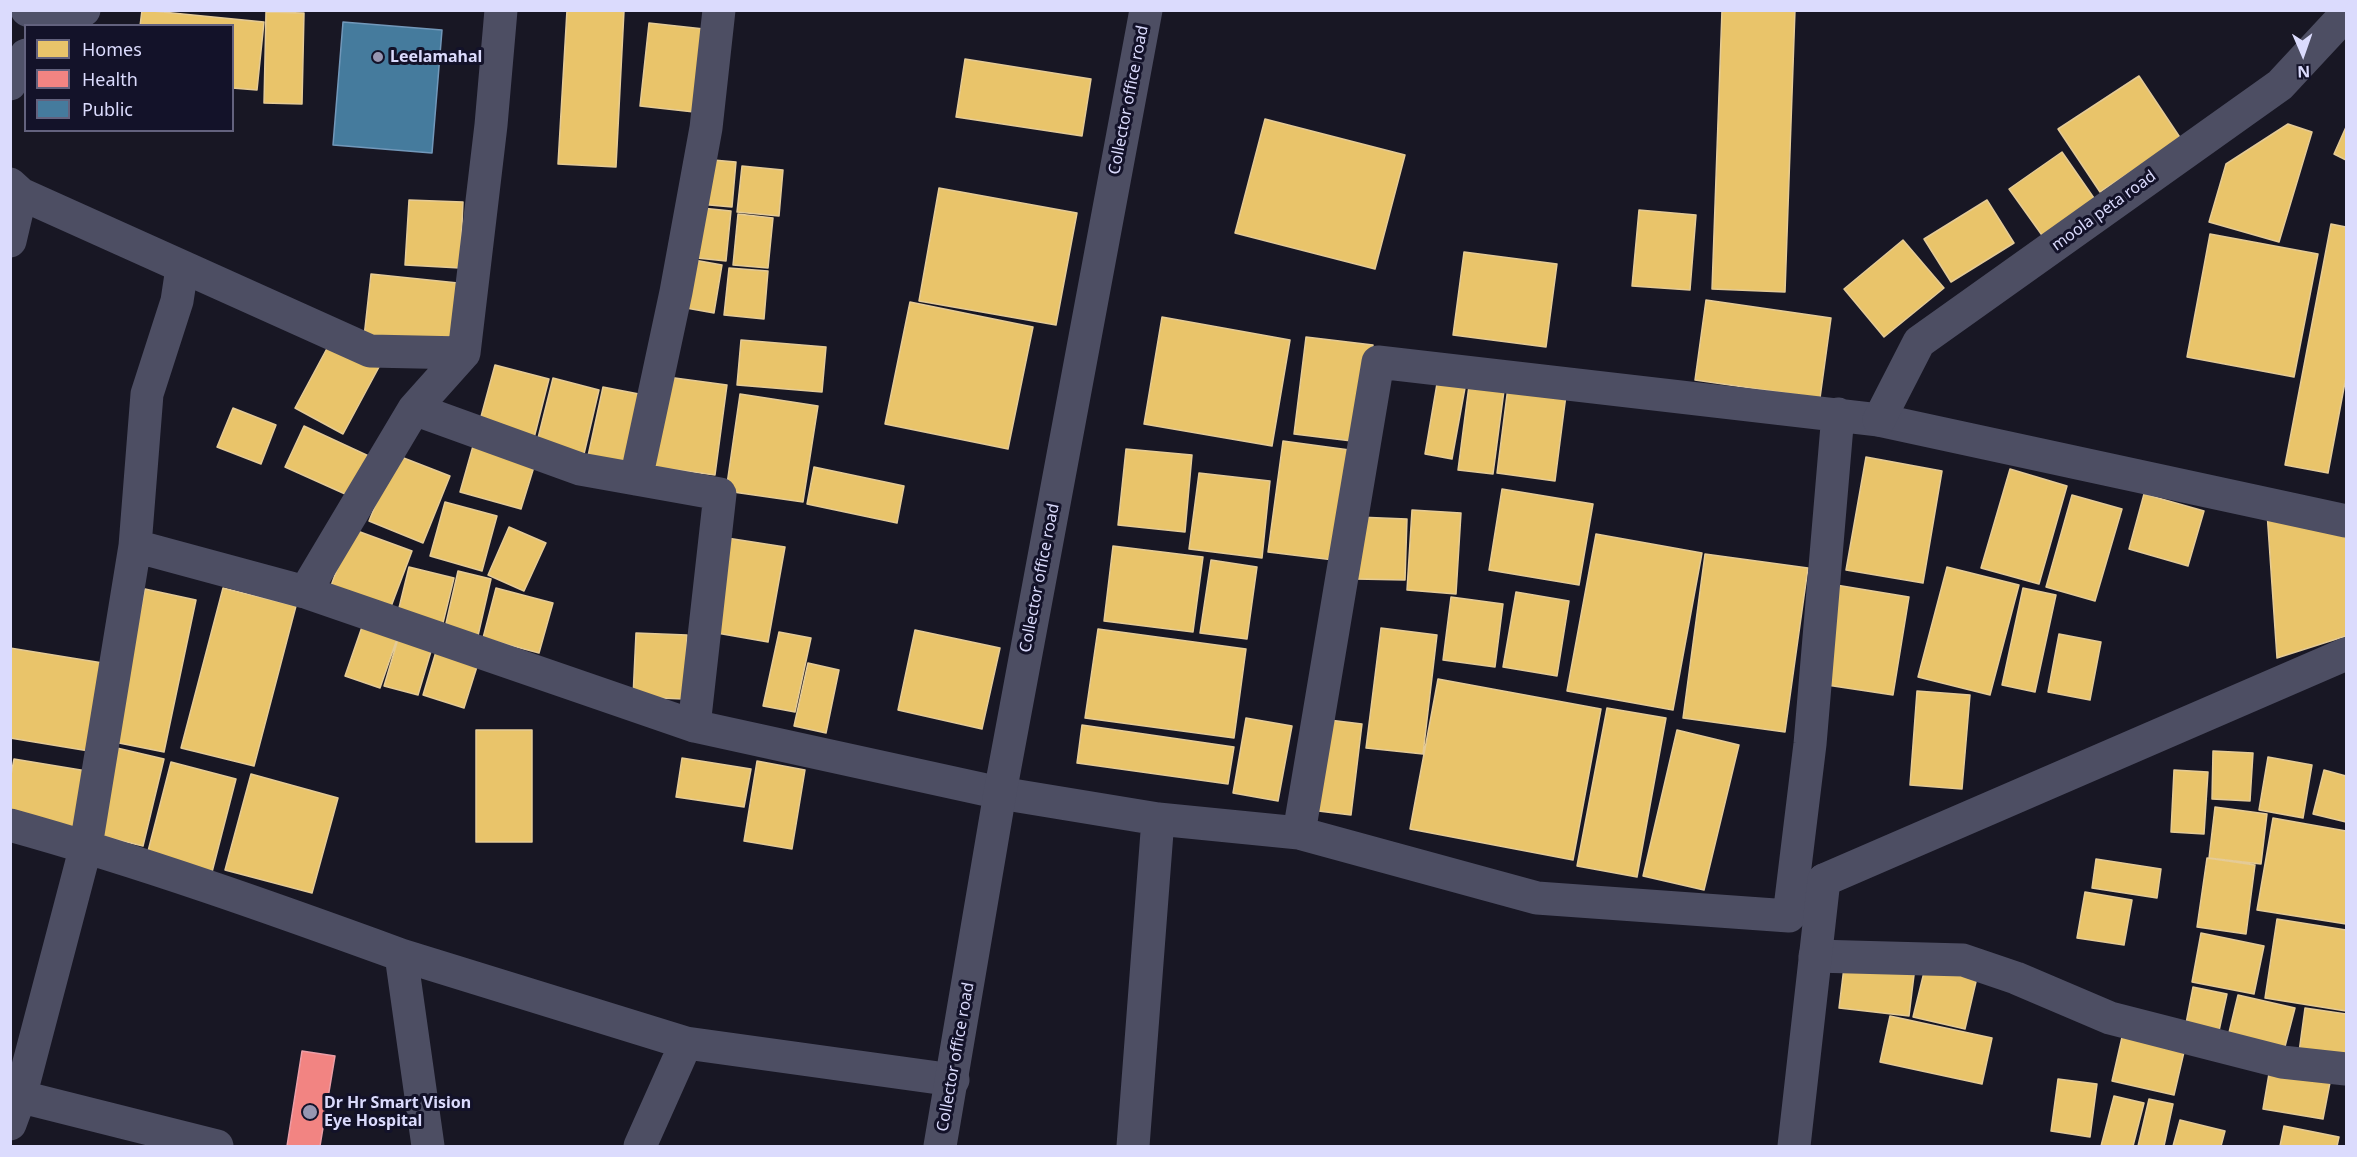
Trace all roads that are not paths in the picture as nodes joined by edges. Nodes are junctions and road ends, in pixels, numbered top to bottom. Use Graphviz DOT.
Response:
graph roads {
  1 [pos="84,10"];
  2 [pos="501,10"];
  3 [pos="719,10"];
  4 [pos="1146,10"];
  5 [pos="2346,14"];
  6 [pos="38,18"];
  7 [pos="24,59"];
  8 [pos="10,84"];
  9 [pos="16,189"];
  10 [pos="10,241"];
  11 [pos="182,268"];
  12 [pos="464,353"];
  13 [pos="414,409"];
  14 [pos="1838,414"];
  15 [pos="1879,420"];
  16 [pos="636,479"];
  17 [pos="2346,521"];
  18 [pos="135,546"];
  19 [pos="306,592"];
  20 [pos="2346,654"];
  21 [pos="694,726"];
  22 [pos="1000,793"];
  23 [pos="1158,819"];
  24 [pos="10,825"];
  25 [pos="1299,833"];
  26 [pos="86,846"];
  27 [pos="1824,880"];
  28 [pos="1789,916"];
  29 [pos="401,955"];
  30 [pos="1815,956"];
  31 [pos="686,1043"];
  32 [pos="2346,1069"];
  33 [pos="953,1080"];
  34 [pos="14,1105"];
  35 [pos="217,1146"];
  36 [pos="428,1146"];
  37 [pos="640,1146"];
  38 [pos="940,1146"];
  39 [pos="1133,1146"];
  40 [pos="1794,1146"];
  1 -- 6 [label="main road"];
  2 -- 12 [label="street"];
  3 -- 16 [label="street"];
  4 -- 22 [label="street, Collector office road"];
  5 -- 15 [label="street, moola peta road"];
  7 -- 8 [label="main road"];
  9 -- 10 [label="street"];
  9 -- 11 [label="street"];
  11 -- 12 [label="street"];
  11 -- 18 [label="street"];
  12 -- 13 [label="street"];
  13 -- 16 [label="street"];
  13 -- 19 [label="street"];
  14 -- 15 [label="street"];
  14 -- 25 [label="street"];
  14 -- 28 [label="street"];
  15 -- 17 [label="street"];
  16 -- 21 [label="street"];
  18 -- 19 [label="street"];
  18 -- 26 [label="street"];
  19 -- 21 [label="street"];
  20 -- 27 [label="street"];
  21 -- 22 [label="street"];
  22 -- 23 [label="street"];
  22 -- 33 [label="street, Collector office road"];
  23 -- 25 [label="street"];
  23 -- 39 [label="street"];
  24 -- 26 [label="street"];
  25 -- 28 [label="street"];
  26 -- 29 [label="street"];
  26 -- 34 [label="street"];
  27 -- 28 [label="street"];
  27 -- 30 [label="street"];
  29 -- 31 [label="street"];
  29 -- 36 [label="street"];
  30 -- 32 [label="street"];
  30 -- 40 [label="street"];
  31 -- 33 [label="street"];
  31 -- 37 [label="street"];
  33 -- 38 [label="street, Collector office road"];
  34 -- 35 [label="street"];
}
